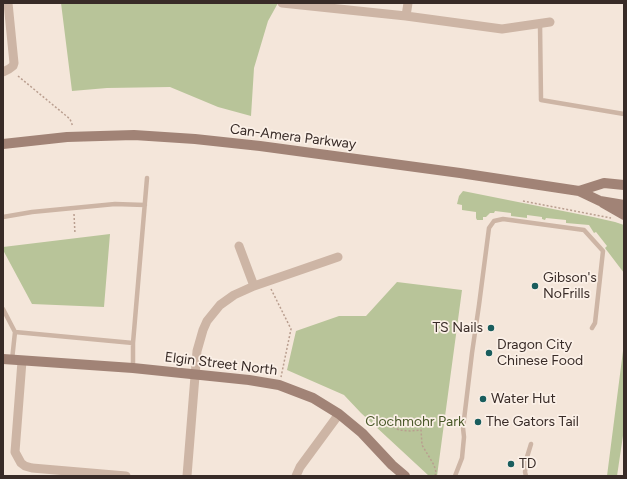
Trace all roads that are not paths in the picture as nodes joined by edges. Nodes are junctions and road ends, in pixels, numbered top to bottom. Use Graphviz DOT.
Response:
graph roads {
  1 [pos="8,3"];
  2 [pos="282,3"];
  3 [pos="408,3"];
  4 [pos="406,16"];
  5 [pos="545,23"];
  6 [pos="3,72"];
  7 [pos="624,114"];
  8 [pos="3,144"];
  9 [pos="147,178"];
  10 [pos="624,186"];
  11 [pos="579,191"];
  12 [pos="600,201"];
  13 [pos="144,205"];
  14 [pos="624,205"];
  15 [pos="3,217"];
  16 [pos="619,217"];
  17 [pos="239,246"];
  18 [pos="338,257"];
  19 [pos="254,286"];
  20 [pos="3,309"];
  21 [pos="592,328"];
  22 [pos="15,332"];
  23 [pos="133,343"];
  24 [pos="13,360"];
  25 [pos="133,368"];
  26 [pos="195,375"];
  27 [pos="339,414"];
  28 [pos="531,444"];
  29 [pos="126,476"];
  30 [pos="187,476"];
  31 [pos="296,476"];
  32 [pos="405,476"];
  33 [pos="455,476"];
  34 [pos="526,476"];
  1 -- 6 [label="street"];
  2 -- 4 [label="street"];
  3 -- 4 [label="street"];
  4 -- 5 [label="street"];
  5 -- 7 [label="lane"];
  8 -- 11 [label="main road, Can-Amera Parkway"];
  9 -- 13 [label="lane"];
  10 -- 11 [label="main road, Can-Amera Parkway"];
  11 -- 12 [label="main road, Can-Amera Parkway"];
  12 -- 14 [label="main road, Can-Amera Parkway"];
  12 -- 16 [label="main road"];
  13 -- 15 [label="lane"];
  13 -- 23 [label="lane"];
  17 -- 19 [label="street"];
  18 -- 19 [label="street"];
  19 -- 26 [label="street"];
  20 -- 22 [label="lane"];
  21 -- 33 [label="lane"];
  22 -- 23 [label="lane"];
  22 -- 24 [label="lane"];
  23 -- 25 [label="lane"];
  24 -- 25 [label="main road, Elgin Street North"];
  24 -- 29 [label="street"];
  25 -- 26 [label="main road, Elgin Street North"];
  26 -- 27 [label="main road, Elgin Street North"];
  26 -- 30 [label="street"];
  27 -- 31 [label="street"];
  27 -- 32 [label="main road, Elgin Street North"];
  28 -- 34 [label="lane"];
}
